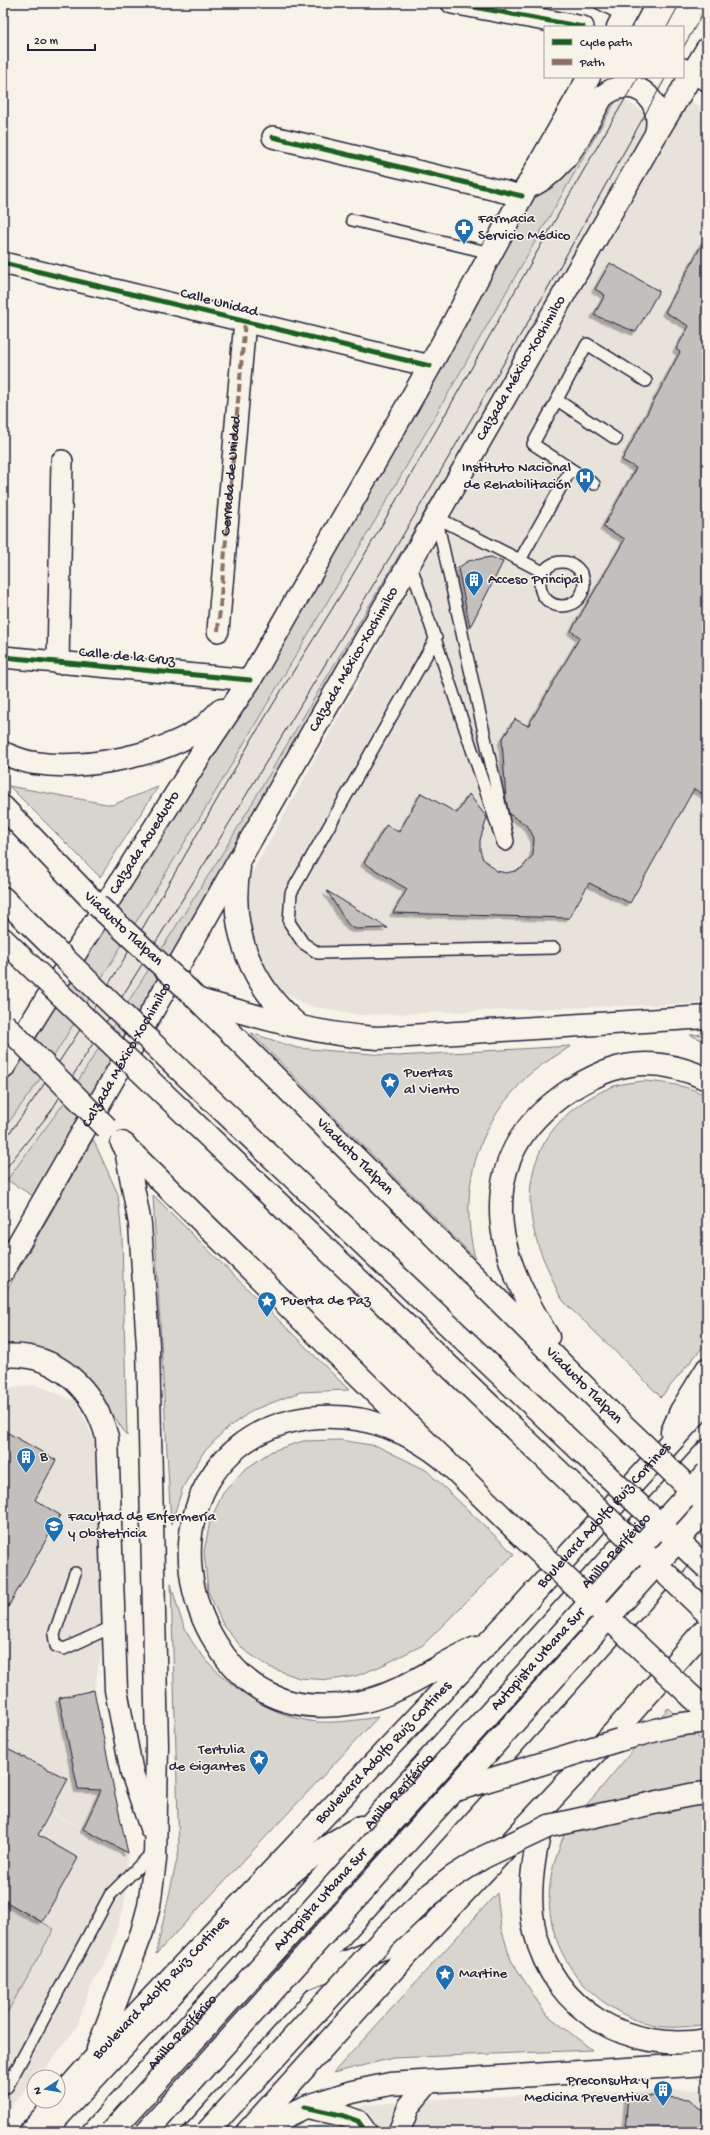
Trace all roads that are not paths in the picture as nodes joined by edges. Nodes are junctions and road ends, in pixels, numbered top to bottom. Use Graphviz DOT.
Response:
graph roads {
  1 [pos="452,3"];
  2 [pos="599,3"];
  3 [pos="624,15"];
  4 [pos="578,26"];
  5 [pos="707,49"];
  6 [pos="694,74"];
  7 [pos="588,78"];
  8 [pos="656,134"];
  9 [pos="273,137"];
  10 [pos="524,192"];
  11 [pos="352,220"];
  12 [pos="491,253"];
  13 [pos="3,262"];
  14 [pos="245,321"];
  15 [pos="430,366"];
  16 [pos="646,381"];
  17 [pos="557,400"];
  18 [pos="616,439"];
  19 [pos="62,461"];
  20 [pos="571,469"];
  21 [pos="594,484"];
  22 [pos="436,517"];
  23 [pos="520,560"];
  24 [pos="410,562"];
  25 [pos="543,572"];
  26 [pos="218,630"];
  27 [pos="436,638"];
  28 [pos="3,657"];
  29 [pos="58,663"];
  30 [pos="250,680"];
  31 [pos="3,753"];
  32 [pos="3,807"];
  33 [pos="240,858"];
  34 [pos="3,898"];
  35 [pos="3,939"];
  36 [pos="554,948"];
  37 [pos="193,995"];
  38 [pos="707,1017"];
  39 [pos="4,1024"];
  40 [pos="302,1028"];
  41 [pos="3,1068"];
  42 [pos="707,1079"];
  43 [pos="125,1145"];
  44 [pos="3,1270"];
  45 [pos="3,1356"];
  46 [pos="707,1369"];
  47 [pos="572,1372"];
  48 [pos="707,1402"];
  49 [pos="666,1450"];
  50 [pos="707,1451"];
  51 [pos="445,1460"];
  52 [pos="707,1473"];
  53 [pos="707,1505"];
  54 [pos="707,1508"];
  55 [pos="707,1528"];
  56 [pos="707,1568"];
  57 [pos="75,1573"];
  58 [pos="707,1613"];
  59 [pos="114,1626"];
  60 [pos="707,1627"];
  61 [pos="486,1644"];
  62 [pos="699,1704"];
  63 [pos="707,1721"];
  64 [pos="707,1793"];
  65 [pos="548,1802"];
  66 [pos="155,1845"];
  67 [pos="429,1930"];
  68 [pos="301,1980"];
  69 [pos="707,2040"];
  70 [pos="95,2058"];
  71 [pos="707,2064"];
  72 [pos="430,2081"];
  73 [pos="7,2087"];
  74 [pos="66,2092"];
  75 [pos="305,2107"];
  76 [pos="51,2109"];
  77 [pos="30,2132"];
  78 [pos="44,2132"];
  79 [pos="93,2132"];
  80 [pos="111,2132"];
  81 [pos="146,2132"];
  82 [pos="164,2132"];
  83 [pos="207,2132"];
  84 [pos="247,2132"];
  85 [pos="254,2132"];
  86 [pos="366,2132"];
  87 [pos="399,2132"];
  1 -- 4 [label="street"];
  2 -- 3 [label="lane"];
  5 -- 6 [label="main road, Calzada México-Xochimilco"];
  6 -- 8 [label="main road, Calzada México-Xochimilco"];
  7 -- 10 [label="main road"];
  8 -- 10 [label="main road"];
  8 -- 22 [label="main road, Calzada México-Xochimilco"];
  9 -- 10 [label="street"];
  10 -- 12 [label="main road"];
  11 -- 12 [label="lane"];
  12 -- 15 [label="main road"];
  13 -- 14 [label="street, Calle Unidad"];
  14 -- 15 [label="street, Calle Unidad"];
  14 -- 26 [label="street, Cerrada de Unidad"];
  15 -- 30 [label="main road"];
  16 -- 17 [label="lane"];
  17 -- 18 [label="lane"];
  17 -- 20 [label="lane"];
  19 -- 29 [label="street"];
  20 -- 21 [label="lane"];
  20 -- 23 [label="lane"];
  22 -- 23 [label="lane"];
  22 -- 24 [label="main road, Calzada México-Xochimilco"];
  22 -- 27 [label="lane"];
  23 -- 25 [label="lane"];
  24 -- 27 [label="lane"];
  24 -- 33 [label="main road, Calzada México-Xochimilco"];
  25 -- 25 [label="lane"];
  27 -- 36 [label="lane"];
  28 -- 29 [label="street, Calle de la Cruz"];
  29 -- 30 [label="street, Calle de la Cruz"];
  30 -- 31 [label="main road"];
  30 -- 41 [label="main road, Calzada Acueducto"];
  32 -- 37 [label="main road, Viaducto Tlalpan, bridge"];
  33 -- 40 [label="main road"];
  33 -- 44 [label="main road, Calzada México-Xochimilco"];
  34 -- 56 [label="main road, bridge"];
  35 -- 58 [label="main road, bridge"];
  37 -- 40 [label="main road"];
  37 -- 47 [label="main road, Viaducto Tlalpan"];
  38 -- 40 [label="main road"];
  39 -- 43 [label="main road, bridge"];
  42 -- 47 [label="main road"];
  43 -- 51 [label="main road"];
  43 -- 66 [label="main road"];
  45 -- 59 [label="main road"];
  46 -- 49 [label="main road"];
  47 -- 53 [label="main road, Viaducto Tlalpan, bridge"];
  48 -- 49 [label="main road, Boulevard Adolfo Ruiz Cortines"];
  49 -- 61 [label="main road, Boulevard Adolfo Ruiz Cortines"];
  50 -- 79 [label="main road, Anillo Periférico"];
  51 -- 61 [label="main road"];
  51 -- 62 [label="main road, bridge"];
  52 -- 80 [label="main road, Autopista Urbana Sur, bridge"];
  54 -- 81 [label="main road, Autopista Urbana Sur, bridge"];
  55 -- 68 [label="main road"];
  57 -- 59 [label="lane"];
  59 -- 66 [label="main road"];
  60 -- 65 [label="main road"];
  61 -- 70 [label="main road, Boulevard Adolfo Ruiz Cortines"];
  63 -- 78 [label="main road, bridge"];
  64 -- 83 [label="main road, bridge"];
  65 -- 67 [label="main road"];
  65 -- 69 [label="main road"];
  66 -- 70 [label="main road"];
  66 -- 73 [label="lane"];
  67 -- 68 [label="main road"];
  67 -- 84 [label="main road"];
  68 -- 82 [label="main road"];
  70 -- 74 [label="main road, Boulevard Adolfo Ruiz Cortines"];
  71 -- 72 [label="main road"];
  72 -- 75 [label="main road"];
  72 -- 87 [label="street"];
  75 -- 85 [label="main road"];
  75 -- 86 [label="street"];
  76 -- 77 [label="main road, Boulevard Adolfo Ruiz Cortines"];
}
